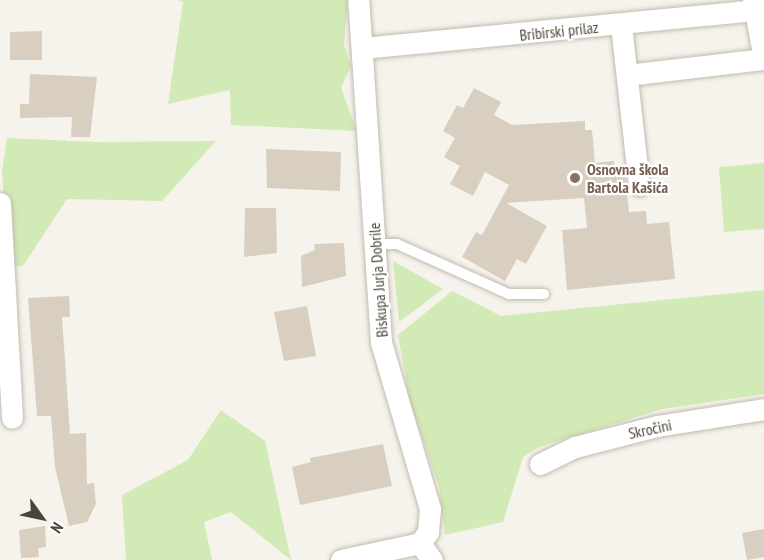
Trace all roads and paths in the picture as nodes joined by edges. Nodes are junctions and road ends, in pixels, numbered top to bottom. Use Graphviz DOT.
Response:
graph roads {
  1 [pos="358,0"];
  2 [pos="754,5"];
  3 [pos="621,25"];
  4 [pos="362,48"];
  5 [pos="764,59"];
  6 [pos="627,75"];
  7 [pos="639,185"];
  8 [pos="0,202"];
  9 [pos="376,244"];
  10 [pos="544,294"];
  11 [pos="764,409"];
  12 [pos="12,418"];
  13 [pos="540,464"];
  14 [pos="426,552"];
  15 [pos="342,560"];
  1 -- 4 [label="street, Biskupa Jurja Dobrile"];
  2 -- 3 [label="street, Bribirski prilaz"];
  2 -- 5 [label="street"];
  3 -- 4 [label="street, Bribirski prilaz"];
  3 -- 6 [label="street"];
  4 -- 9 [label="street, Biskupa Jurja Dobrile"];
  5 -- 6 [label="street"];
  6 -- 7 [label="street"];
  8 -- 12 [label="street"];
  9 -- 10 [label="lane"];
  9 -- 14 [label="street, Biskupa Jurja Dobrile"];
  11 -- 13 [label="street, Skročini"];
  14 -- 15 [label="street, Biskupa Jurja Dobrile"];
}
